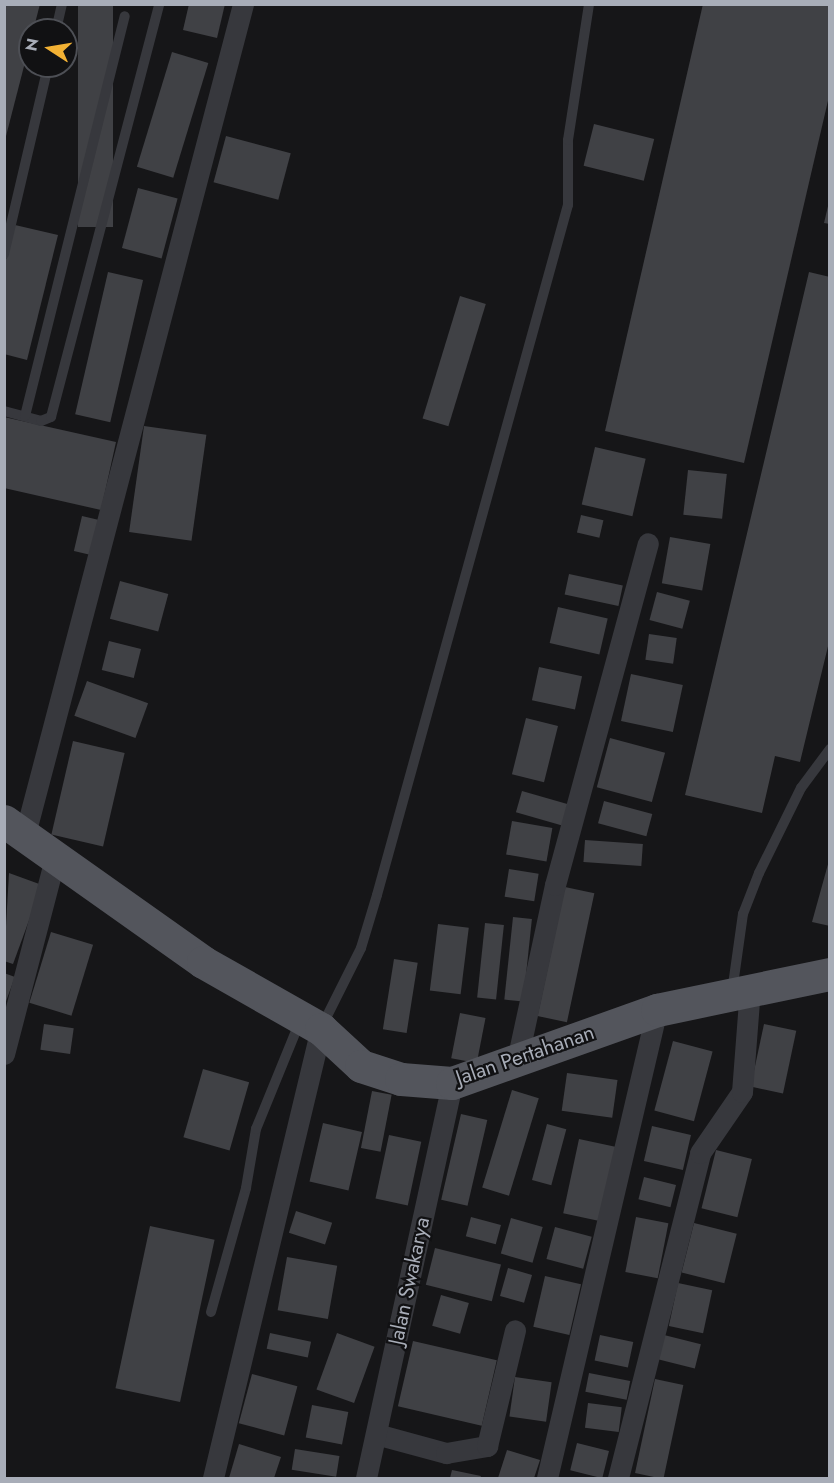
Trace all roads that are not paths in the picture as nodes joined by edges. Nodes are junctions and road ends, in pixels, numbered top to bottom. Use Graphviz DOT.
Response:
graph roads {
  1 [pos="159,4"];
  2 [pos="243,4"];
  3 [pos="589,4"];
  4 [pos="125,16"];
  5 [pos="45,78"];
  6 [pos="4,254"];
  7 [pos="4,411"];
  8 [pos="25,416"];
  9 [pos="648,543"];
  10 [pos="830,749"];
  11 [pos="15,827"];
  12 [pos="55,858"];
  13 [pos="830,974"];
  14 [pos="741,989"];
  15 [pos="657,1010"];
  16 [pos="311,1023"];
  17 [pos="4,1054"];
  18 [pos="518,1056"];
  19 [pos="452,1083"];
  20 [pos="211,1312"];
  21 [pos="515,1330"];
  22 [pos="376,1434"];
  23 [pos="213,1478"];
  24 [pos="366,1479"];
  25 [pos="547,1479"];
  26 [pos="618,1479"];
  1 -- 8 [label="lane"];
  2 -- 11 [label="street"];
  3 -- 16 [label="lane"];
  4 -- 8 [label="lane"];
  5 -- 6 [label="lane"];
  7 -- 8 [label="lane"];
  9 -- 18 [label="street"];
  10 -- 14 [label="lane"];
  11 -- 12 [label="main road, Jalan Pertahanan"];
  12 -- 16 [label="main road, Jalan Pertahanan"];
  12 -- 17 [label="street"];
  13 -- 14 [label="main road, Jalan Pertahanan"];
  14 -- 15 [label="main road, Jalan Pertahanan"];
  14 -- 26 [label="street"];
  15 -- 18 [label="main road, Jalan Pertahanan"];
  15 -- 25 [label="street"];
  16 -- 19 [label="main road, Jalan Pertahanan"];
  16 -- 20 [label="lane"];
  16 -- 23 [label="street"];
  18 -- 19 [label="main road, Jalan Pertahanan"];
  19 -- 22 [label="street, Jalan Swakarya"];
  21 -- 22 [label="street"];
  22 -- 24 [label="street, Jalan Swakarya"];
}
